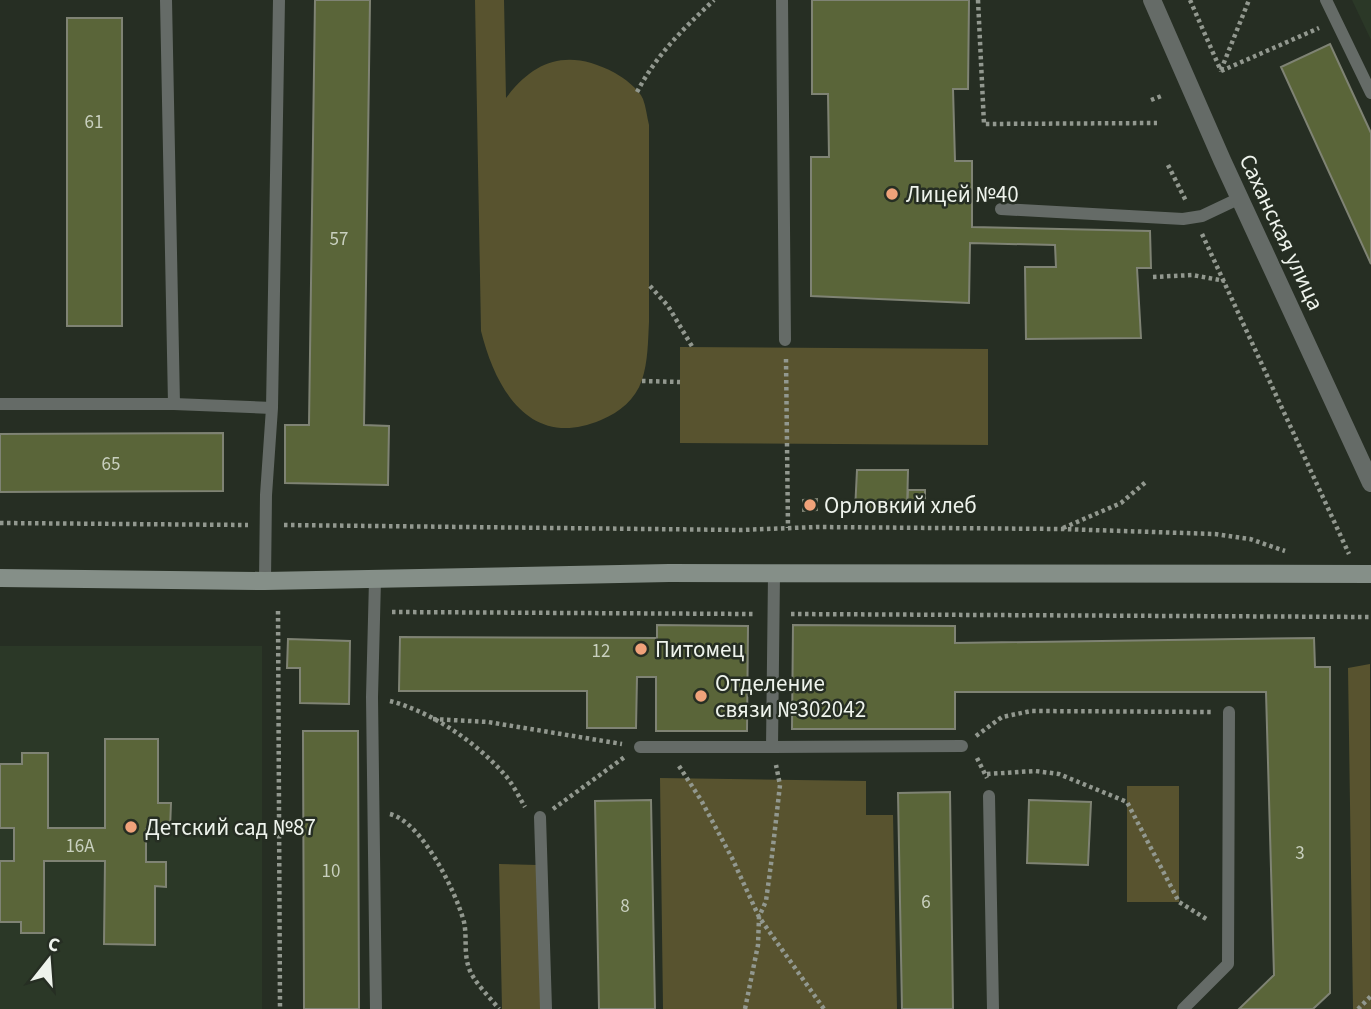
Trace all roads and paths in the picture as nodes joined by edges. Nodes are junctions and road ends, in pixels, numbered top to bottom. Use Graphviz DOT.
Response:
graph roads {
  1 [pos="166,0"];
  2 [pos="279,0"];
  3 [pos="714,0"];
  4 [pos="782,0"];
  5 [pos="978,0"];
  6 [pos="1152,0"];
  7 [pos="1190,0"];
  8 [pos="1249,0"];
  9 [pos="1326,0"];
  10 [pos="1336,21"];
  11 [pos="1221,71"];
  12 [pos="637,92"];
  13 [pos="1371,93"];
  14 [pos="1164,95"];
  15 [pos="1150,100"];
  16 [pos="1157,124"];
  17 [pos="1168,164"];
  18 [pos="1240,198"];
  19 [pos="1001,209"];
  20 [pos="1194,216"];
  21 [pos="1153,277"];
  22 [pos="1225,281"];
  23 [pos="649,286"];
  24 [pos="785,340"];
  25 [pos="693,348"];
  26 [pos="642,381"];
  27 [pos="680,382"];
  28 [pos="0,404"];
  29 [pos="174,404"];
  30 [pos="272,408"];
  31 [pos="1147,481"];
  32 [pos="1371,483"];
  33 [pos="0,523"];
  34 [pos="266,525"];
  35 [pos="788,528"];
  36 [pos="1061,529"];
  37 [pos="1292,553"];
  38 [pos="775,574"];
  39 [pos="1364,574"];
  40 [pos="0,578"];
  41 [pos="375,580"];
  42 [pos="265,581"];
  43 [pos="278,611"];
  44 [pos="376,612"];
  45 [pos="774,614"];
  46 [pos="1371,617"];
  47 [pos="372,697"];
  48 [pos="1229,712"];
  49 [pos="432,719"];
  50 [pos="962,746"];
  51 [pos="640,747"];
  52 [pos="670,747"];
  53 [pos="772,747"];
  54 [pos="987,774"];
  55 [pos="989,796"];
  56 [pos="373,809"];
  57 [pos="540,817"];
  58 [pos="759,917"];
  59 [pos="1228,932"];
  60 [pos="1371,996"];
  61 [pos="281,1009"];
  62 [pos="376,1009"];
  63 [pos="499,1009"];
  64 [pos="547,1009"];
  65 [pos="745,1009"];
  66 [pos="824,1009"];
  67 [pos="993,1009"];
  68 [pos="1183,1009"];
  69 [pos="1358,1009"];
  1 -- 29 [label="lane"];
  2 -- 30 [label="lane"];
  3 -- 12 [label="path"];
  4 -- 24 [label="lane"];
  5 -- 16 [label="path"];
  6 -- 18 [label="street, Саханская улица"];
  7 -- 11 [label="path"];
  8 -- 11 [label="path"];
  9 -- 10 [label="lane"];
  10 -- 11 [label="path"];
  10 -- 13 [label="lane"];
  14 -- 15 [label="path"];
  17 -- 20 [label="path"];
  18 -- 20 [label="lane"];
  18 -- 32 [label="street, Саханская улица"];
  19 -- 20 [label="lane"];
  20 -- 22 [label="path"];
  21 -- 22 [label="path"];
  22 -- 39 [label="path"];
  23 -- 25 [label="path"];
  24 -- 35 [label="path"];
  26 -- 27 [label="path"];
  28 -- 29 [label="lane"];
  29 -- 30 [label="lane"];
  30 -- 34 [label="lane"];
  31 -- 36 [label="path"];
  33 -- 34 [label="path"];
  34 -- 35 [label="path"];
  34 -- 42 [label="lane"];
  35 -- 36 [label="path"];
  36 -- 37 [label="path"];
  38 -- 39 [label="street"];
  38 -- 41 [label="street"];
  38 -- 45 [label="lane"];
  40 -- 42 [label="street"];
  41 -- 42 [label="street"];
  41 -- 44 [label="lane"];
  43 -- 61 [label="path"];
  44 -- 45 [label="path"];
  44 -- 47 [label="lane"];
  45 -- 46 [label="path"];
  45 -- 53 [label="lane"];
  47 -- 49 [label="path"];
  47 -- 56 [label="lane"];
  48 -- 50 [label="path"];
  48 -- 59 [label="lane"];
  49 -- 51 [label="path"];
  49 -- 57 [label="path"];
  50 -- 53 [label="lane"];
  50 -- 54 [label="path"];
  51 -- 52 [label="lane"];
  51 -- 57 [label="path"];
  52 -- 53 [label="lane"];
  52 -- 58 [label="path"];
  53 -- 58 [label="path"];
  54 -- 55 [label="path"];
  54 -- 59 [label="path"];
  55 -- 67 [label="lane"];
  56 -- 62 [label="lane"];
  56 -- 63 [label="path"];
  57 -- 64 [label="lane"];
  58 -- 65 [label="path"];
  58 -- 66 [label="path"];
  59 -- 68 [label="lane"];
  60 -- 69 [label="path"];
}
